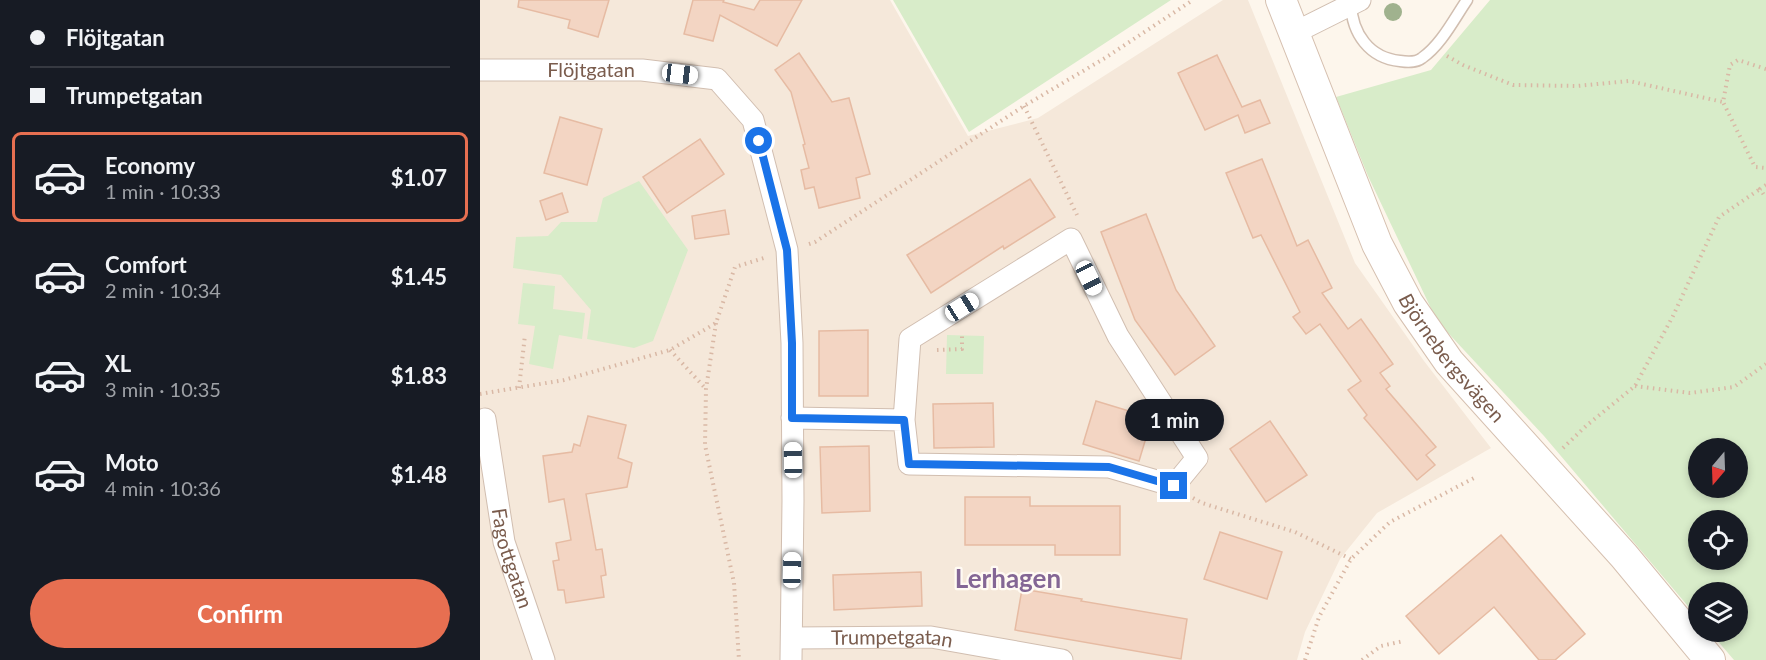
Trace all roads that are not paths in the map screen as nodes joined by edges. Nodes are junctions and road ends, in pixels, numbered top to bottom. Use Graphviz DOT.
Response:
graph roads {
  1 [pos="1281,0"];
  2 [pos="1467,0"];
  3 [pos="1356,2"];
  4 [pos="1294,33"];
  5 [pos="480,70"];
  6 [pos="792,418"];
  7 [pos="485,419"];
  8 [pos="904,420"];
  9 [pos="792,638"];
  10 [pos="544,660"];
  11 [pos="790,660"];
  12 [pos="1062,660"];
  13 [pos="1710,660"];
  1 -- 4 [label="street, Björnebergsvägen"];
  2 -- 3 [label="lane"];
  3 -- 4 [label="street"];
  4 -- 13 [label="street, Björnebergsvägen"];
  5 -- 6 [label="street, Flöjtgatan"];
  6 -- 8 [label="street"];
  6 -- 9 [label="street"];
  7 -- 10 [label="street, Fagottgatan"];
  8 -- 8 [label="street"];
  9 -- 11 [label="street"];
  9 -- 12 [label="street, Trumpetgatan"];
}
